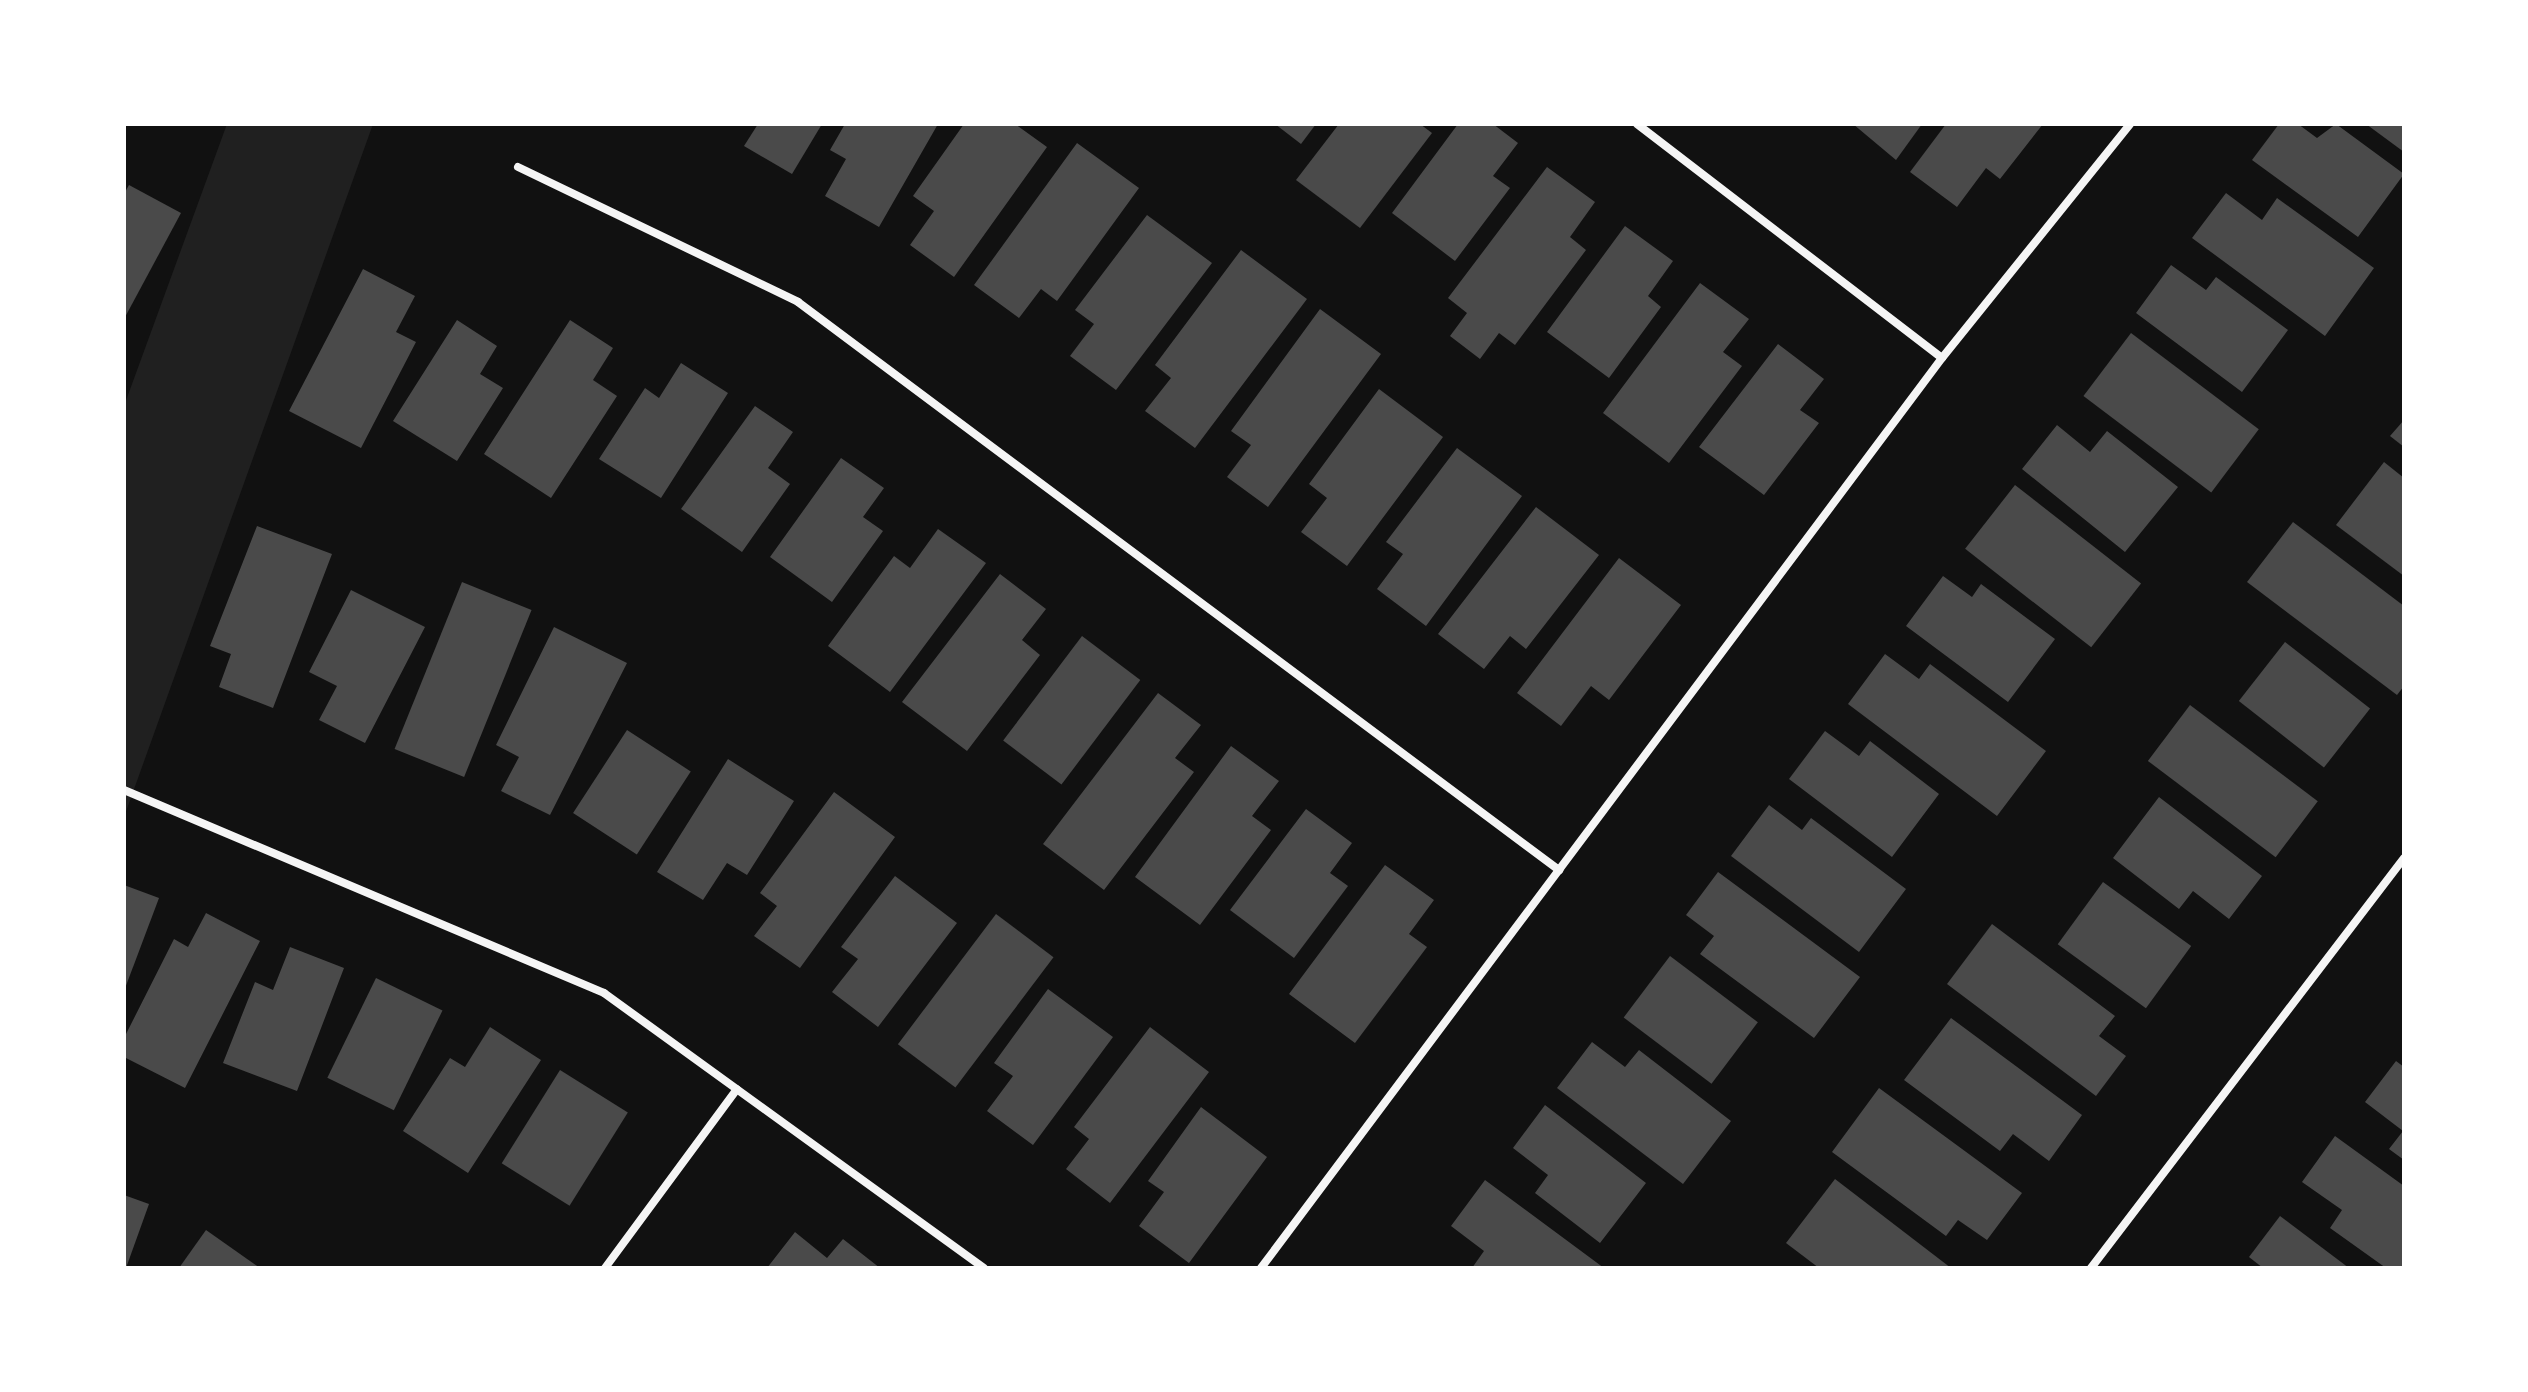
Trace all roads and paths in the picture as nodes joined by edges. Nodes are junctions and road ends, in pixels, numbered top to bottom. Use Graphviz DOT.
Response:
graph roads {
  1 [pos="1637,124"];
  2 [pos="2130,124"];
  3 [pos="518,167"];
  4 [pos="1942,358"];
  5 [pos="124,790"];
  6 [pos="2404,858"];
  7 [pos="1559,870"];
  8 [pos="737,1089"];
  9 [pos="605,1268"];
  10 [pos="984,1268"];
  11 [pos="1261,1268"];
  12 [pos="2091,1268"];
  1 -- 4 [label="street"];
  2 -- 4 [label="street"];
  3 -- 7 [label="street"];
  4 -- 7 [label="street"];
  5 -- 8 [label="street"];
  6 -- 12 [label="street"];
  7 -- 11 [label="street"];
  8 -- 9 [label="street"];
  8 -- 10 [label="street"];
}
